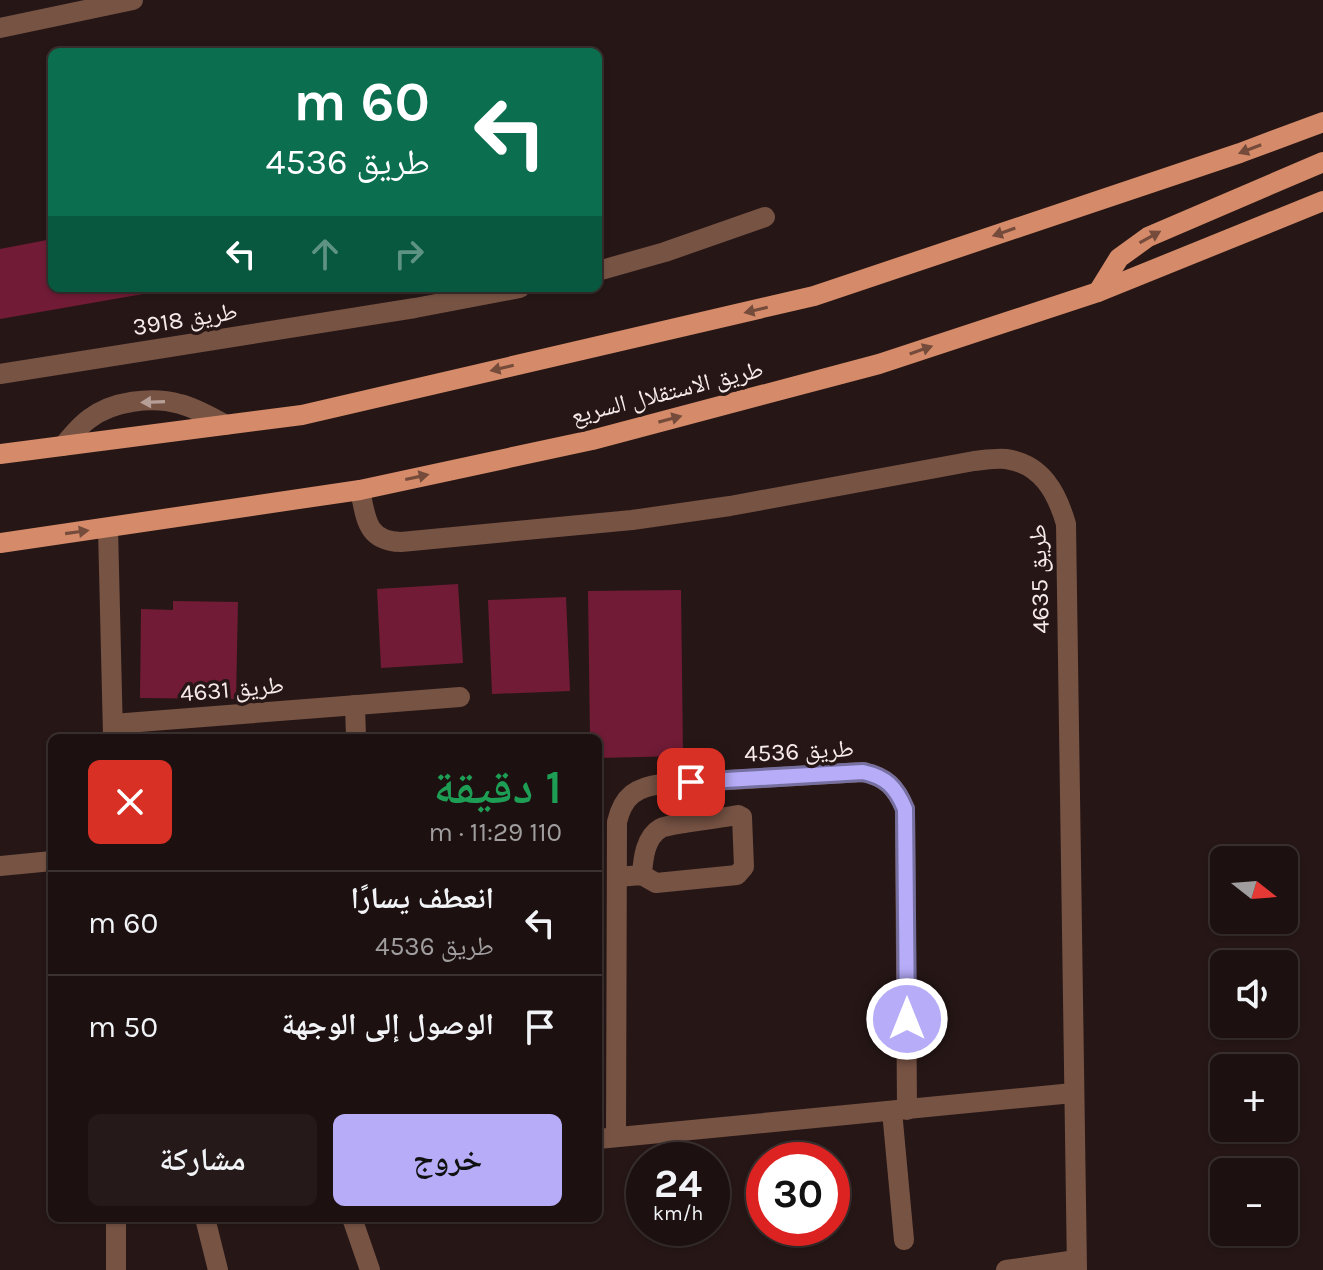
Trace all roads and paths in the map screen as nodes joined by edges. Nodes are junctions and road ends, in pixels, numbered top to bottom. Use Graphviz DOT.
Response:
graph roads {
  1 [pos="133,0"];
  2 [pos="67,7"];
  3 [pos="0,28"];
  4 [pos="1323,122"];
  5 [pos="1323,162"];
  6 [pos="1323,201"];
  7 [pos="765,217"];
  8 [pos="602,270"];
  9 [pos="464,292"];
  10 [pos="1098,292"];
  11 [pos="413,298"];
  12 [pos="0,374"];
  13 [pos="226,425"];
  14 [pos="63,446"];
  15 [pos="0,454"];
  16 [pos="360,490"];
  17 [pos="108,528"];
  18 [pos="0,543"];
  19 [pos="460,697"];
  20 [pos="355,705"];
  21 [pos="113,731"];
  22 [pos="356,734"];
  23 [pos="48,861"];
  24 [pos="0,866"];
  25 [pos="642,875"];
  26 [pos="617,877"];
  27 [pos="1073,1093"];
  28 [pos="899,1111"];
  29 [pos="607,1138"];
  30 [pos="116,1222"];
  31 [pos="206,1222"];
  32 [pos="353,1222"];
  33 [pos="904,1240"];
  34 [pos="1076,1265"];
  35 [pos="116,1270"];
  36 [pos="218,1270"];
  37 [pos="370,1270"];
  38 [pos="1006,1270"];
  1 -- 2 [label="street"];
  2 -- 3 [label="street"];
  4 -- 13 [label="main road, one-way"];
  10 -- 5 [label="main road, one-way"];
  6 -- 10 [label="main road, طريق الاستقلال السريع"];
  7 -- 8 [label="street"];
  9 -- 11 [label="street, طريق 3918"];
  16 -- 10 [label="main road, طريق الاستقلال السريع, one-way"];
  11 -- 12 [label="street, طريق 3918"];
  13 -- 14 [label="main road"];
  13 -- 14 [label="street, one-way"];
  14 -- 15 [label="main road"];
  16 -- 17 [label="main road, طريق الاستقلال السريع"];
  16 -- 27 [label="street, طريق 4635"];
  18 -- 17 [label="main road, طريق الاستقلال السريع, one-way"];
  17 -- 21 [label="street, طريق 4631"];
  19 -- 20 [label="street, طريق 4631"];
  20 -- 21 [label="street, طريق 4631"];
  20 -- 22 [label="street"];
  23 -- 24 [label="street"];
  25 -- 25 [label="street"];
  25 -- 26 [label="street"];
  26 -- 28 [label="street, طريق 4536"];
  26 -- 29 [label="street, طريق 4536"];
  27 -- 28 [label="street, طريق 4536"];
  27 -- 34 [label="street, طريق 4635"];
  28 -- 29 [label="street, طريق 4536"];
  28 -- 33 [label="street"];
  30 -- 35 [label="street"];
  31 -- 36 [label="street"];
  32 -- 37 [label="street"];
  34 -- 38 [label="street"];
}
